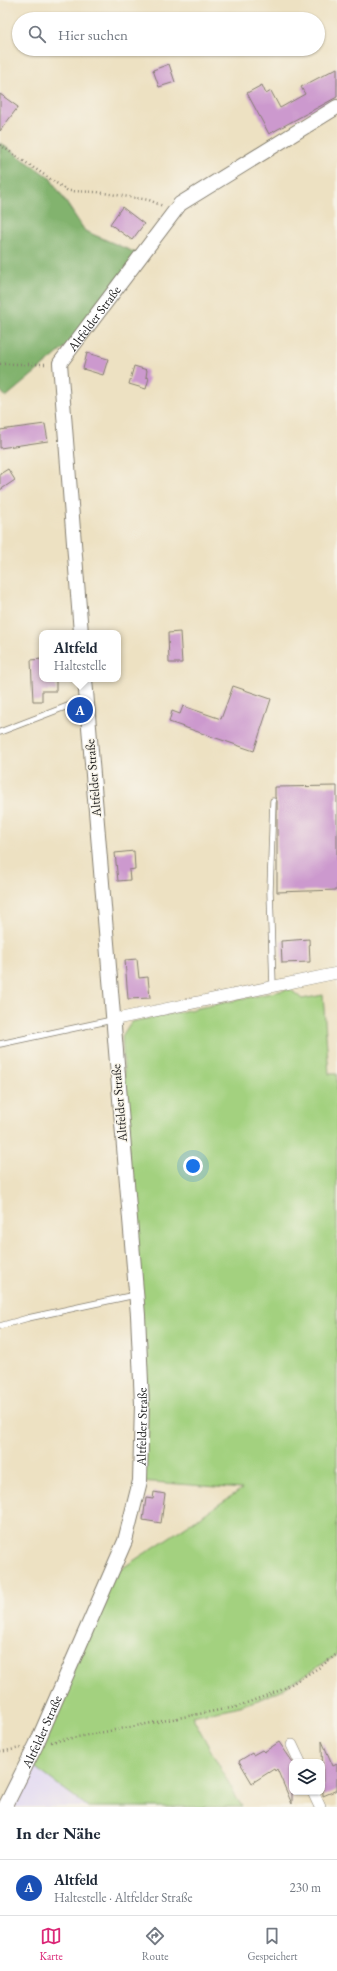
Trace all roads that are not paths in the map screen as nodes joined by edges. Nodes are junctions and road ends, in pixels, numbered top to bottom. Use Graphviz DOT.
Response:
graph roads {
  1 [pos="337,107"];
  2 [pos="81,630"];
  3 [pos="85,682"];
  4 [pos="87,699"];
  5 [pos="0,732"];
  6 [pos="273,801"];
  7 [pos="337,973"];
  8 [pos="273,986"];
  9 [pos="112,1020"];
  10 [pos="0,1044"];
  11 [pos="136,1295"];
  12 [pos="0,1326"];
  13 [pos="292,1745"];
  14 [pos="299,1759"];
  15 [pos="314,1795"];
  16 [pos="5,1807"];
  17 [pos="320,1807"];
  1 -- 2 [label="street, Altfelder Straße"];
  3 -- 4 [label="street, Altfelder Straße"];
  4 -- 5 [label="lane"];
  4 -- 9 [label="street, Altfelder Straße"];
  6 -- 8 [label="lane"];
  7 -- 8 [label="street"];
  8 -- 9 [label="street"];
  9 -- 10 [label="lane"];
  9 -- 11 [label="street, Altfelder Straße"];
  11 -- 12 [label="lane"];
  11 -- 16 [label="street, Altfelder Straße"];
  13 -- 14 [label="street"];
  15 -- 17 [label="street"];
}
